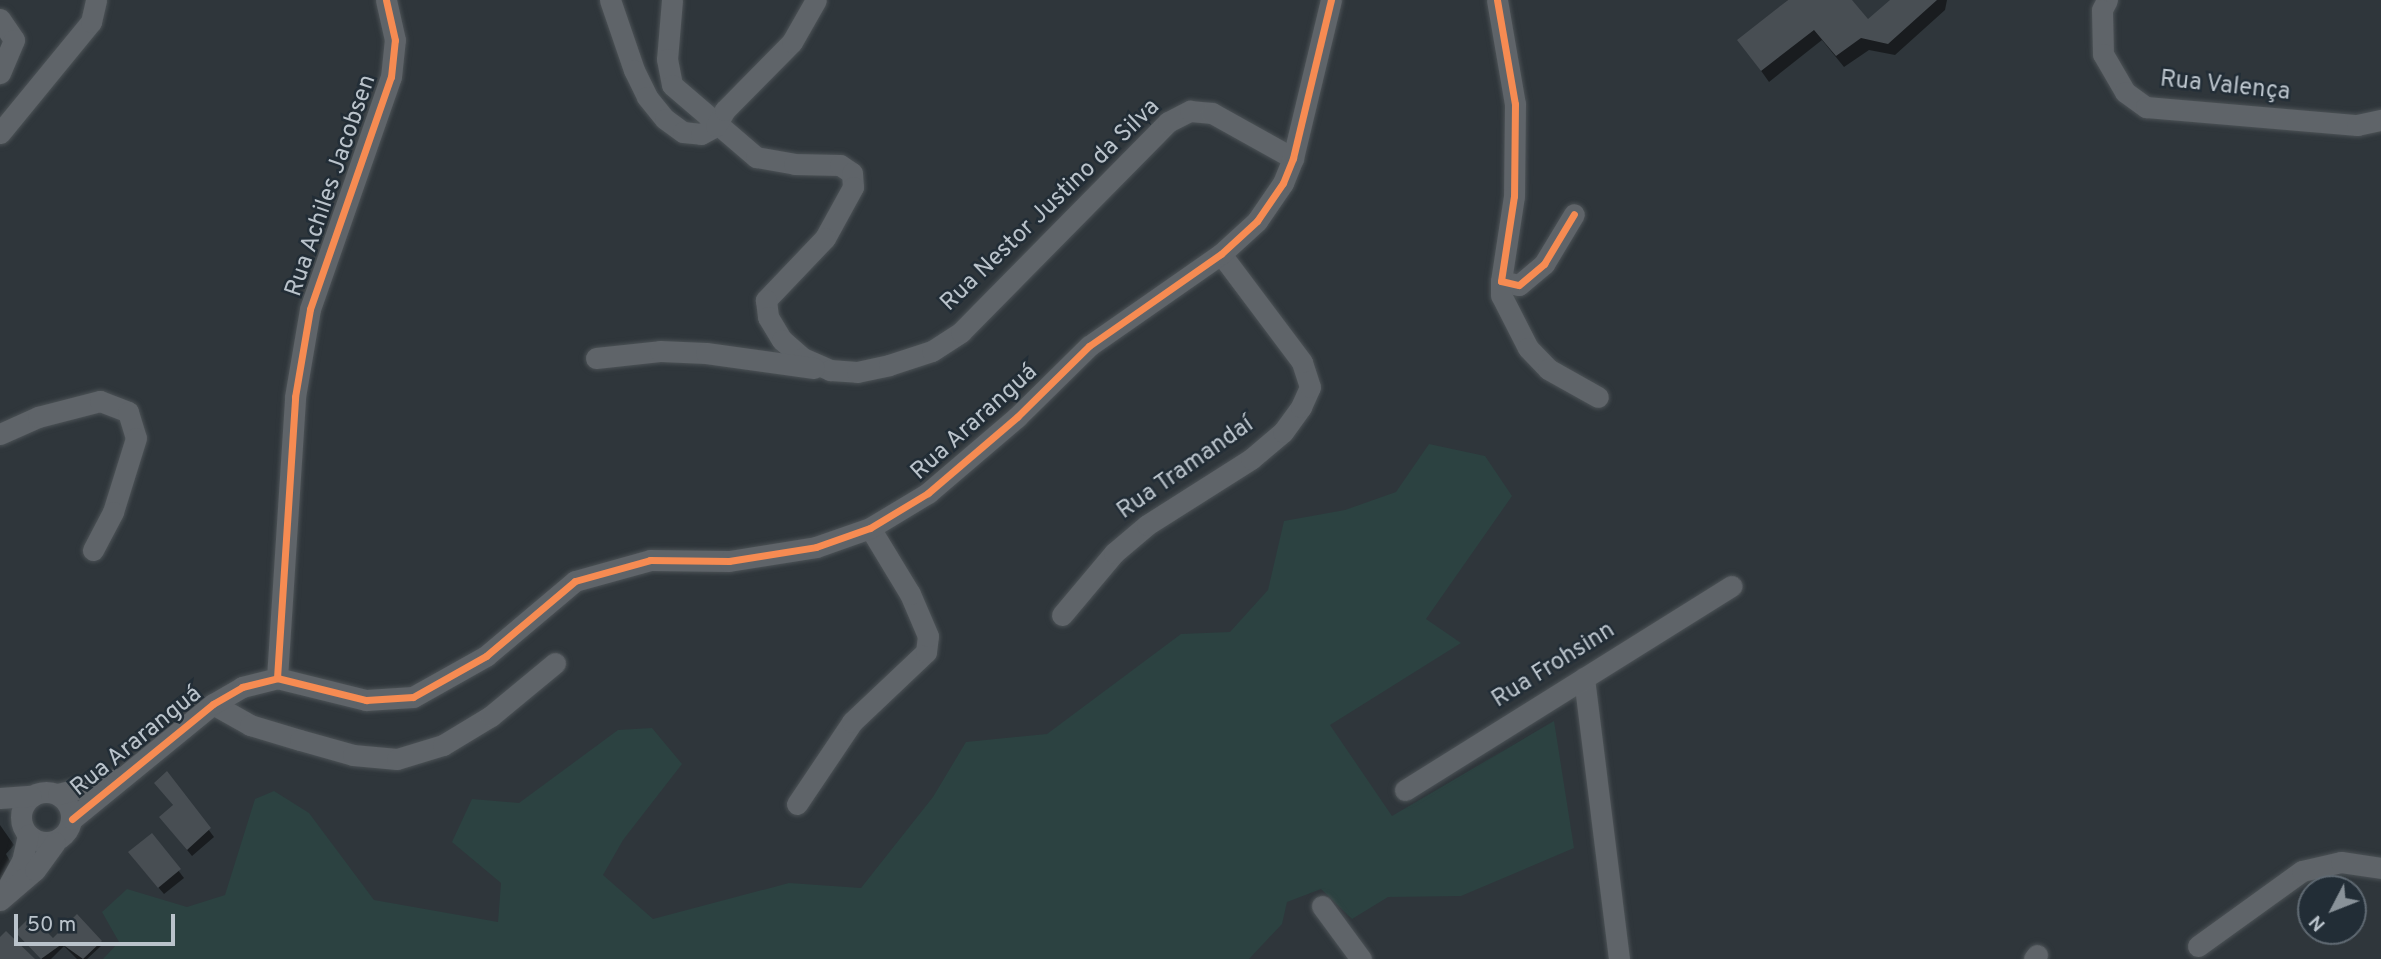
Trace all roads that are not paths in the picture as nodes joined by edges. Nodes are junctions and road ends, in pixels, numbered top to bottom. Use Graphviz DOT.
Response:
graph roads {
  1 [pos="96,0"];
  2 [pos="386,0"];
  3 [pos="610,0"];
  4 [pos="672,0"];
  5 [pos="816,0"];
  6 [pos="1331,0"];
  7 [pos="1497,0"];
  8 [pos="2107,0"];
  9 [pos="0,19"];
  10 [pos="0,72"];
  11 [pos="2381,120"];
  12 [pos="716,127"];
  13 [pos="0,133"];
  14 [pos="1293,158"];
  15 [pos="1574,214"];
  16 [pos="1221,254"];
  17 [pos="1501,281"];
  18 [pos="596,358"];
  19 [pos="830,370"];
  20 [pos="1598,397"];
  21 [pos="0,434"];
  22 [pos="870,528"];
  23 [pos="93,550"];
  24 [pos="1732,586"];
  25 [pos="1062,615"];
  26 [pos="555,663"];
  27 [pos="277,678"];
  28 [pos="1584,678"];
  29 [pos="213,704"];
  30 [pos="123,777"];
  31 [pos="1405,790"];
  32 [pos="58,794"];
  33 [pos="31,796"];
  34 [pos="0,798"];
  35 [pos="797,804"];
  36 [pos="0,805"];
  37 [pos="72,819"];
  38 [pos="24,829"];
  39 [pos="55,842"];
  40 [pos="2381,868"];
  41 [pos="1322,906"];
  42 [pos="2198,946"];
  43 [pos="1361,959"];
  44 [pos="1619,959"];
  1 -- 13 [label="street"];
  2 -- 27 [label="street, Rua Achiles Jacobsen"];
  3 -- 12 [label="street"];
  4 -- 12 [label="street"];
  5 -- 12 [label="street"];
  6 -- 14 [label="street, Rua Araranguá"];
  7 -- 17 [label="street"];
  8 -- 11 [label="street, Rua Valença"];
  9 -- 10 [label="street"];
  12 -- 19 [label="street, Rua Nestor Justino da Silva"];
  14 -- 16 [label="street, Rua Araranguá"];
  14 -- 19 [label="street, Rua Nestor Justino da Silva"];
  15 -- 17 [label="street"];
  16 -- 22 [label="street, Rua Araranguá"];
  16 -- 25 [label="street, Rua Tramandaí"];
  17 -- 20 [label="street"];
  18 -- 19 [label="street"];
  21 -- 23 [label="street"];
  22 -- 27 [label="street, Rua Araranguá"];
  22 -- 35 [label="street"];
  24 -- 28 [label="street, Rua Frohsinn"];
  26 -- 29 [label="street"];
  27 -- 29 [label="street, Rua Araranguá"];
  28 -- 31 [label="street, Rua Frohsinn"];
  28 -- 44 [label="street"];
  29 -- 30 [label="street, Rua Araranguá"];
  30 -- 32 [label="street, Rua Araranguá"];
  30 -- 37 [label="street, Rua Araranguá"];
  32 -- 33 [label="street"];
  32 -- 37 [label="street"];
  33 -- 34 [label="street"];
  33 -- 38 [label="street"];
  36 -- 38 [label="street"];
  37 -- 39 [label="street"];
  38 -- 39 [label="street"];
  38 -- 39 [label="street"];
  40 -- 42 [label="street"];
  41 -- 43 [label="street"];
}
